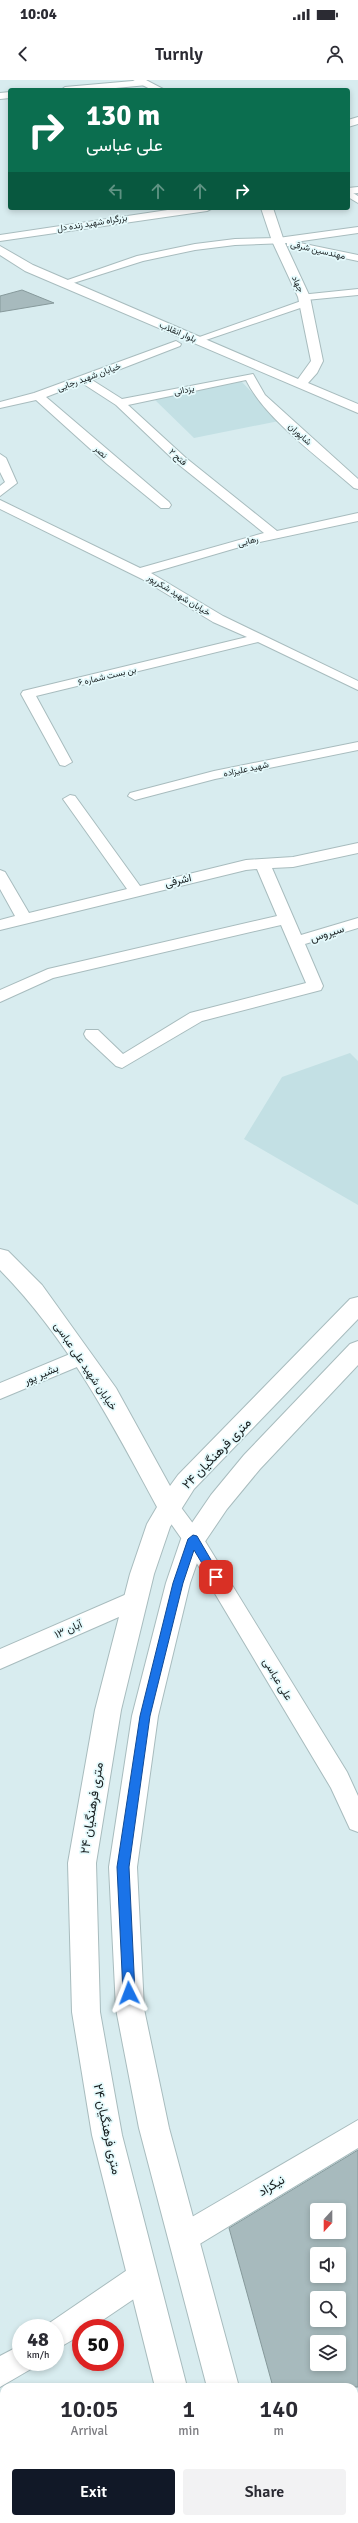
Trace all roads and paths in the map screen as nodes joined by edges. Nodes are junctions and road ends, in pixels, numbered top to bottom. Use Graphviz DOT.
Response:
graph roads {
  1 [pos="141,81"];
  2 [pos="82,88"];
  3 [pos="156,88"];
  4 [pos="350,194"];
  5 [pos="358,200"];
  6 [pos="129,210"];
  7 [pos="192,210"];
  8 [pos="268,210"];
  9 [pos="30,221"];
  10 [pos="358,230"];
  11 [pos="0,238"];
  12 [pos="278,241"];
  13 [pos="0,250"];
  14 [pos="358,258"];
  15 [pos="30,268"];
  16 [pos="64,283"];
  17 [pos="358,292"];
  18 [pos="304,300"];
  19 [pos="196,340"];
  20 [pos="176,344"];
  21 [pos="249,376"];
  22 [pos="83,379"];
  23 [pos="301,383"];
  24 [pos="271,386"];
  25 [pos="38,396"];
  26 [pos="120,403"];
  27 [pos="0,404"];
  28 [pos="358,409"];
  29 [pos="0,458"];
  30 [pos="358,486"];
  31 [pos="0,492"];
  32 [pos="0,504"];
  33 [pos="165,505"];
  34 [pos="358,517"];
  35 [pos="274,535"];
  36 [pos="140,572"];
  37 [pos="260,638"];
  38 [pos="358,686"];
  39 [pos="358,746"];
  40 [pos="65,762"];
  41 [pos="136,796"];
  42 [pos="70,799"];
  43 [pos="358,848"];
  44 [pos="263,864"];
  45 [pos="0,875"];
  46 [pos="134,890"];
  47 [pos="24,919"];
  48 [pos="285,919"];
  49 [pos="358,923"];
  50 [pos="0,925"];
  51 [pos="295,942"];
  52 [pos="0,997"];
  53 [pos="92,1034"];
  54 [pos="0,1257"];
  55 [pos="358,1304"];
  56 [pos="358,1350"];
  57 [pos="82,1357"];
  58 [pos="0,1391"];
  59 [pos="170,1508"];
  60 [pos="193,1539"];
  61 [pos="136,1599"];
  62 [pos="1,1656"];
  63 [pos="358,1821"];
  64 [pos="358,2133"];
  65 [pos="183,2238"];
  66 [pos="143,2276"];
  67 [pos="64,2330"];
  68 [pos="12,2365"];
  69 [pos="0,2373"];
  70 [pos="170,2383"];
  71 [pos="222,2383"];
  1 -- 2 [label="street"];
  1 -- 3 [label="main road"];
  4 -- 5 [label="street"];
  6 -- 9 [label="main road, بزرگراه شهید زنده دل"];
  7 -- 11 [label="main road, بزرگراه شهید زنده دل"];
  8 -- 12 [label="main road, جهاد"];
  10 -- 12 [label="street"];
  12 -- 14 [label="street, مهندسین شرقی"];
  12 -- 16 [label="street"];
  12 -- 18 [label="main road, جهاد"];
  13 -- 15 [label="main road, بلوار انقلاب"];
  15 -- 16 [label="main road, بلوار انقلاب"];
  15 -- 20 [label="main road, بلوار انقلاب"];
  16 -- 19 [label="main road, بلوار انقلاب"];
  17 -- 18 [label="street"];
  18 -- 19 [label="street"];
  18 -- 23 [label="main road, جهاد"];
  19 -- 23 [label="main road, بلوار انقلاب"];
  20 -- 21 [label="main road, بلوار انقلاب"];
  20 -- 22 [label="street, خیابان شهید رجایی"];
  21 -- 24 [label="main road, بلوار انقلاب"];
  21 -- 26 [label="street, یزدانی"];
  21 -- 30 [label="street, شاپوران"];
  22 -- 25 [label="street, خیابان شهید رجایی"];
  22 -- 26 [label="street, فتح ۲"];
  23 -- 28 [label="main road, بلوار انقلاب"];
  25 -- 27 [label="street, خیابان شهید رجایی"];
  25 -- 33 [label="street, نصر"];
  26 -- 35 [label="street, فتح ۲"];
  29 -- 31 [label="street"];
  32 -- 36 [label="street, خیابان شهید شکرپور"];
  34 -- 35 [label="street, رهایی"];
  35 -- 36 [label="street, رهایی"];
  36 -- 37 [label="street, خیابان شهید شکرپور"];
  37 -- 38 [label="street, خیابان شهید شکرپور"];
  37 -- 40 [label="street, بن بست شماره ۶"];
  39 -- 41 [label="street, شهید علیزاده"];
  42 -- 46 [label="street"];
  43 -- 44 [label="street, اشرفی"];
  44 -- 46 [label="street, اشرفی"];
  44 -- 48 [label="street"];
  45 -- 47 [label="street"];
  46 -- 47 [label="street, اشرفی"];
  47 -- 50 [label="street, اشرفی"];
  48 -- 51 [label="street"];
  48 -- 52 [label="street"];
  49 -- 51 [label="street, سیروس"];
  51 -- 53 [label="street"];
  54 -- 57 [label="main road, خیابان شهید علی عباسی"];
  55 -- 59 [label="main road, ۲۴ متری فرهنگیان"];
  56 -- 60 [label="main road"];
  57 -- 58 [label="street, بشیر پور"];
  57 -- 59 [label="main road, خیابان شهید علی عباسی"];
  59 -- 60 [label="street, علی عباسی"];
  59 -- 61 [label="main road, ۲۴ متری فرهنگیان"];
  60 -- 63 [label="street, علی عباسی"];
  60 -- 65 [label="main road"];
  61 -- 62 [label="street, ۱۳ آبان"];
  61 -- 66 [label="main road, ۲۴ متری فرهنگیان"];
  64 -- 65 [label="street, نیکزاد"];
  65 -- 71 [label="main road"];
  66 -- 67 [label="street"];
  66 -- 70 [label="main road, ۲۴ متری فرهنگیان"];
  68 -- 69 [label="street"];
}
